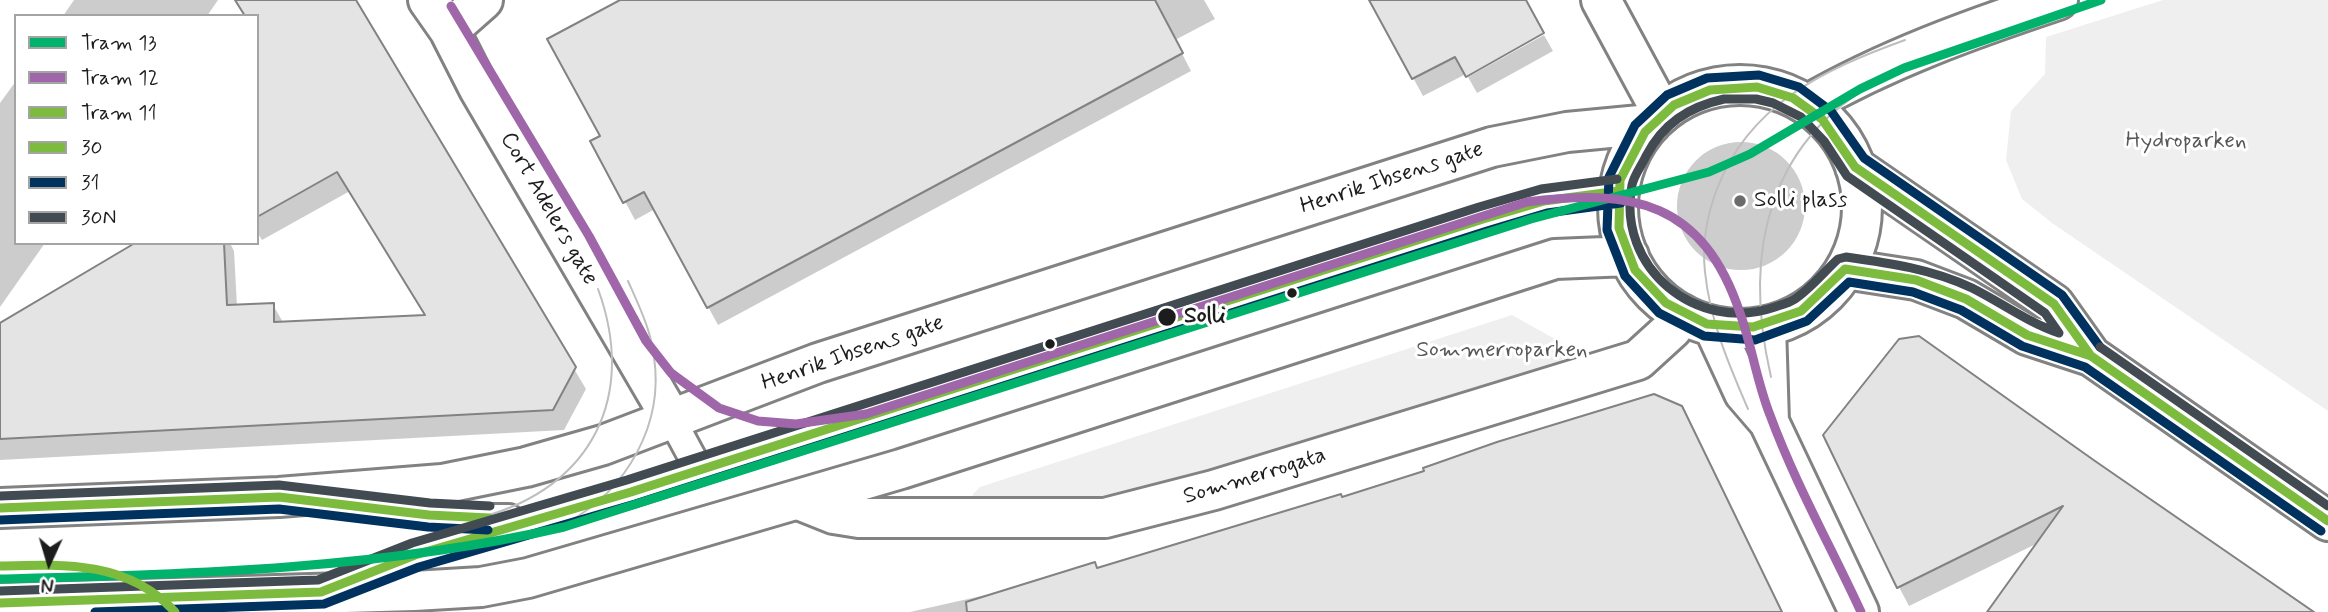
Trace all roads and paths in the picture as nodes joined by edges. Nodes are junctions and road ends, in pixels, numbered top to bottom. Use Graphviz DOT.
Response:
graph roads {
  1 [pos="483,0"];
  2 [pos="1601,0"];
  3 [pos="2058,0"];
  4 [pos="439,15"];
  5 [pos="1807,105"];
  6 [pos="1657,118"];
  7 [pos="1855,167"];
  8 [pos="1619,191"];
  9 [pos="1629,256"];
  10 [pos="1845,270"];
  11 [pos="1698,320"];
  12 [pos="1766,326"];
  13 [pos="2091,356"];
  14 [pos="671,418"];
  15 [pos="1769,422"];
  16 [pos="699,470"];
  17 [pos="279,497"];
  18 [pos="799,500"];
  19 [pos="0,508"];
  20 [pos="542,518"];
  21 [pos="2328,521"];
  22 [pos="321,592"];
  23 [pos="0,603"];
  24 [pos="200,604"];
  25 [pos="1859,612"];
  1 -- 4 [label="main road"];
  2 -- 6 [label="main road"];
  3 -- 5 [label="main road"];
  4 -- 14 [label="main road, Cort Adelers gate"];
  5 -- 6 [label="main road"];
  5 -- 7 [label="main road"];
  6 -- 8 [label="main road"];
  6 -- 14 [label="main road, Henrik Ibsens gate"];
  7 -- 10 [label="main road"];
  7 -- 13 [label="main road"];
  8 -- 9 [label="main road"];
  8 -- 16 [label="lane"];
  9 -- 11 [label="main road"];
  9 -- 18 [label="main road"];
  10 -- 12 [label="main road"];
  10 -- 13 [label="main road"];
  11 -- 12 [label="main road"];
  11 -- 15 [label="main road"];
  11 -- 18 [label="main road, Sommerrogata"];
  12 -- 15 [label="main road"];
  13 -- 21 [label="main road"];
  14 -- 16 [label="lane"];
  14 -- 17 [label="main road, Henrik Ibsens gate"];
  15 -- 25 [label="main road"];
  16 -- 20 [label="lane"];
  17 -- 19 [label="main road, Henrik Ibsens gate"];
  17 -- 20 [label="lane"];
  18 -- 22 [label="main road"];
  20 -- 22 [label="lane"];
  22 -- 24 [label="main road"];
  23 -- 24 [label="main road"];
}
